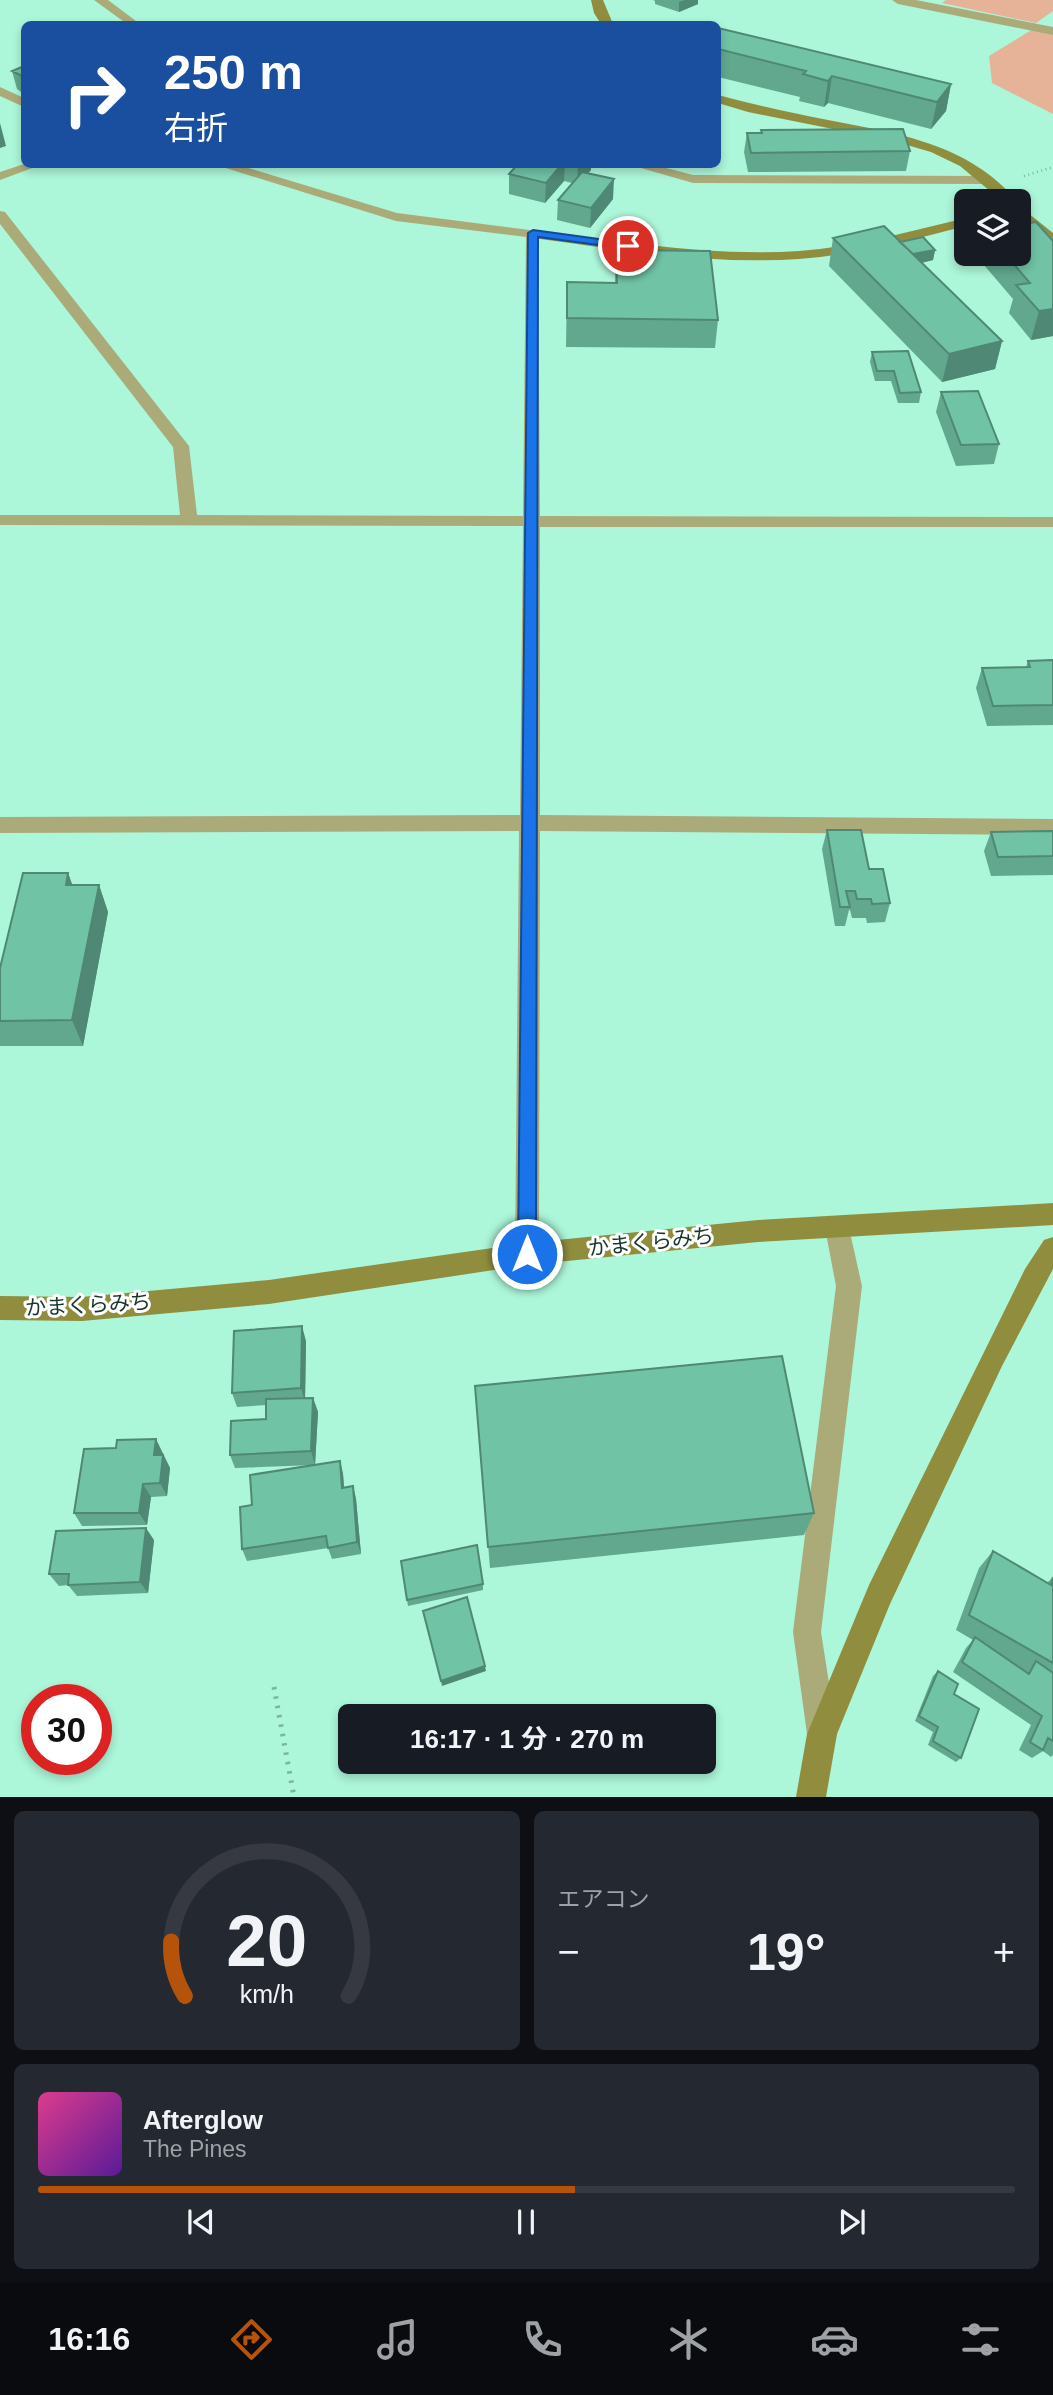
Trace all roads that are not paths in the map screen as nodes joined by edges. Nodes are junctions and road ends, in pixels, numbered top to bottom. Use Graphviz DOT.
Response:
graph roads {
  1 [pos="100,0"];
  2 [pos="597,0"];
  3 [pos="898,0"];
  4 [pos="929,2"];
  5 [pos="1053,20"];
  6 [pos="130,21"];
  7 [pos="605,21"];
  8 [pos="1047,30"];
  9 [pos="0,91"];
  10 [pos="721,100"];
  11 [pos="21,102"];
  12 [pos="25,168"];
  13 [pos="232,168"];
  14 [pos="649,168"];
  15 [pos="0,176"];
  16 [pos="986,180"];
  17 [pos="996,189"];
  18 [pos="0,215"];
  19 [pos="1031,221"];
  20 [pos="954,225"];
  21 [pos="533,233"];
  22 [pos="1053,241"];
  23 [pos="0,520"];
  24 [pos="531,520"];
  25 [pos="188,522"];
  26 [pos="1053,522"];
  27 [pos="529,823"];
  28 [pos="0,825"];
  29 [pos="1053,827"];
  30 [pos="1053,1214"];
  31 [pos="837,1227"];
  32 [pos="1053,1248"];
  33 [pos="527,1254"];
  34 [pos="0,1308"];
  35 [pos="822,1734"];
  36 [pos="811,1797"];
  1 -- 6 [label="street"];
  2 -- 7 [label="street"];
  3 -- 4 [label="street"];
  4 -- 8 [label="street"];
  5 -- 8 [label="street"];
  9 -- 11 [label="street"];
  10 -- 16 [label="street"];
  12 -- 15 [label="street"];
  13 -- 21 [label="street"];
  14 -- 16 [label="street"];
  16 -- 17 [label="street"];
  18 -- 25 [label="street"];
  19 -- 22 [label="street"];
  20 -- 21 [label="street"];
  21 -- 24 [label="street"];
  23 -- 25 [label="street"];
  24 -- 25 [label="street"];
  24 -- 26 [label="street"];
  24 -- 27 [label="street"];
  27 -- 28 [label="street"];
  27 -- 29 [label="street"];
  27 -- 33 [label="street"];
  30 -- 31 [label="street, かまくらみち"];
  31 -- 33 [label="street, かまくらみち"];
  31 -- 35 [label="street"];
  32 -- 35 [label="street"];
  33 -- 34 [label="street, かまくらみち"];
  35 -- 36 [label="street"];
}
